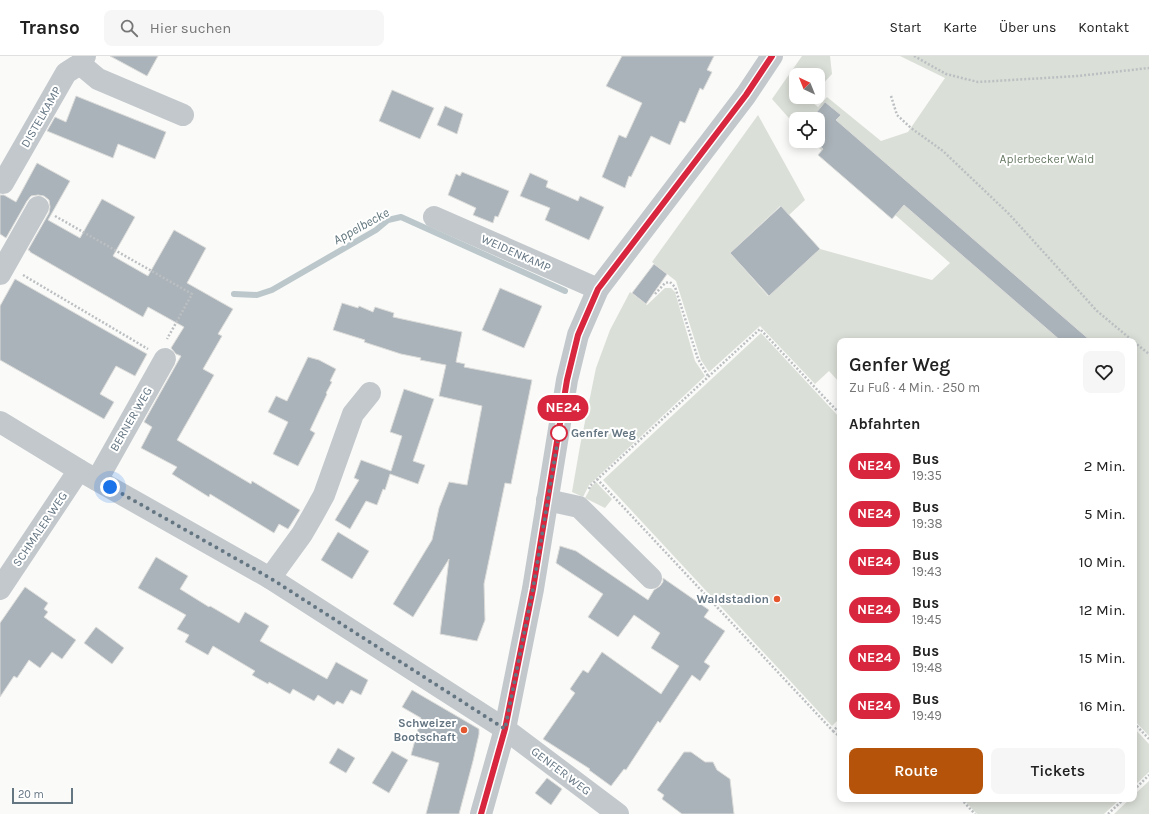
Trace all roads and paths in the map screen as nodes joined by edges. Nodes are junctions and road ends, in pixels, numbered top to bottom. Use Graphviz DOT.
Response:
graph roads {
  1 [pos="772,56"];
  2 [pos="914,56"];
  3 [pos="83,60"];
  4 [pos="1149,68"];
  5 [pos="891,96"];
  6 [pos="183,115"];
  7 [pos="3,184"];
  8 [pos="38,207"];
  9 [pos="434,217"];
  10 [pos="3,269"];
  11 [pos="598,289"];
  12 [pos="655,294"];
  13 [pos="1130,338"];
  14 [pos="1137,344"];
  15 [pos="1149,354"];
  16 [pos="162,357"];
  17 [pos="708,376"];
  18 [pos="370,393"];
  19 [pos="837,411"];
  20 [pos="0,422"];
  21 [pos="88,475"];
  22 [pos="597,479"];
  23 [pos="547,500"];
  24 [pos="579,507"];
  25 [pos="270,578"];
  26 [pos="651,578"];
  27 [pos="0,589"];
  28 [pos="1137,726"];
  29 [pos="837,727"];
  30 [pos="505,729"];
  31 [pos="833,731"];
  32 [pos="837,734"];
  33 [pos="1149,739"];
  34 [pos="1149,775"];
  35 [pos="1137,787"];
  36 [pos="964,802"];
  37 [pos="1121,802"];
  38 [pos="481,814"];
  39 [pos="618,814"];
  40 [pos="975,814"];
  41 [pos="1108,814"];
  1 -- 11 [label="street"];
  2 -- 4 [label="path"];
  3 -- 6 [label="street"];
  3 -- 7 [label="street, DISTELKAMP"];
  5 -- 13 [label="path"];
  8 -- 10 [label="street"];
  8 -- 16 [label="path"];
  9 -- 11 [label="street, WEIDENKAMP"];
  10 -- 16 [label="path"];
  11 -- 23 [label="street"];
  12 -- 17 [label="path"];
  14 -- 15 [label="path"];
  16 -- 21 [label="street, BERNER WEG"];
  17 -- 19 [label="path"];
  17 -- 22 [label="path"];
  18 -- 25 [label="street"];
  20 -- 21 [label="street, GENFER WEG"];
  21 -- 25 [label="street, GENFER WEG"];
  21 -- 27 [label="street, SCHMALER WEG"];
  22 -- 24 [label="path"];
  22 -- 31 [label="path"];
  23 -- 24 [label="street"];
  23 -- 30 [label="street"];
  24 -- 26 [label="street"];
  25 -- 30 [label="street, GENFER WEG"];
  28 -- 33 [label="path"];
  29 -- 31 [label="path"];
  30 -- 38 [label="street"];
  30 -- 39 [label="street, GENFER WEG"];
  31 -- 32 [label="path"];
  34 -- 35 [label="path"];
  36 -- 40 [label="path"];
  37 -- 41 [label="path"];
}
